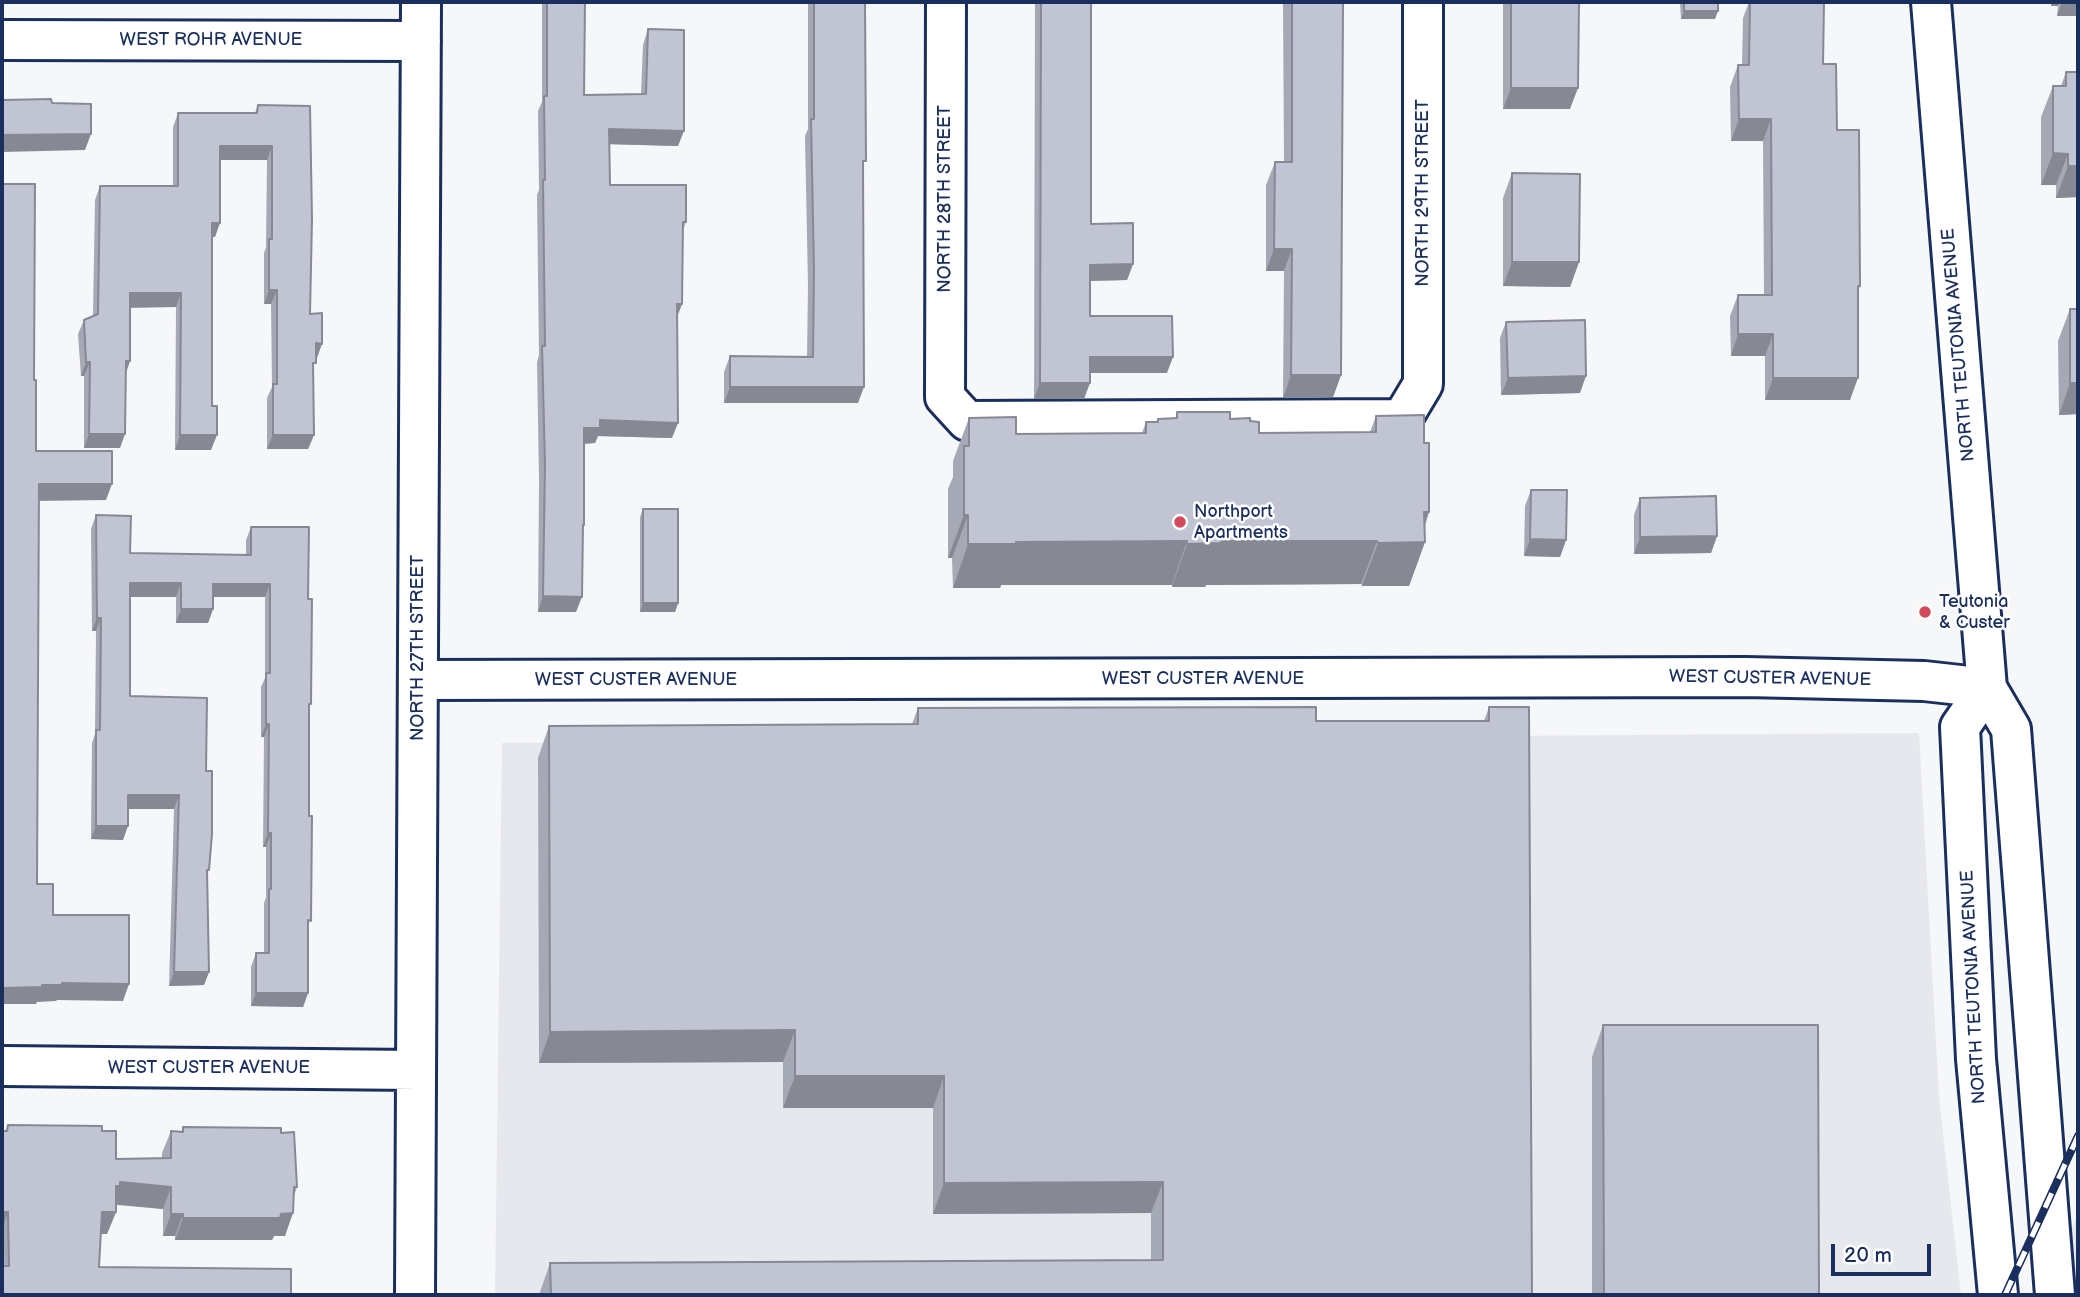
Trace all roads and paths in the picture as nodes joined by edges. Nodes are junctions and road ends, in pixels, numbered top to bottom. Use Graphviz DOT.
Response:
graph roads {
  1 [pos="421,2"];
  2 [pos="946,2"];
  3 [pos="1423,2"];
  4 [pos="1931,2"];
  5 [pos="2,40"];
  6 [pos="421,41"];
  7 [pos="1423,384"];
  8 [pos="418,680"];
  9 [pos="1987,688"];
  10 [pos="2,1066"];
  11 [pos="416,1070"];
  12 [pos="415,1295"];
  13 [pos="1997,1295"];
  14 [pos="2055,1295"];
  1 -- 6 [label="street, NORTH 27TH STREET"];
  2 -- 7 [label="street, NORTH 28TH STREET"];
  3 -- 7 [label="street, NORTH 29TH STREET"];
  4 -- 9 [label="street, NORTH TEUTONIA AVENUE"];
  5 -- 6 [label="street, WEST ROHR AVENUE"];
  6 -- 8 [label="street, NORTH 27TH STREET"];
  8 -- 9 [label="street, WEST CUSTER AVENUE"];
  8 -- 11 [label="street, NORTH 27TH STREET"];
  9 -- 13 [label="street, NORTH TEUTONIA AVENUE"];
  9 -- 14 [label="street, NORTH TEUTONIA AVENUE"];
  10 -- 11 [label="street, WEST CUSTER AVENUE"];
  11 -- 12 [label="street, NORTH 27TH STREET"];
}
